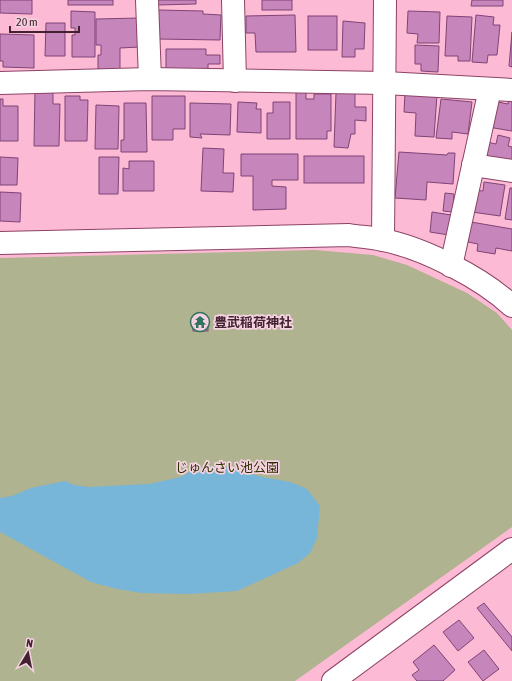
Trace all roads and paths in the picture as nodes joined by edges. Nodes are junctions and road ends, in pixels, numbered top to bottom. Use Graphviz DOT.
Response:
graph roads {
  1 [pos="147,0"];
  2 [pos="233,0"];
  3 [pos="386,0"];
  4 [pos="150,79"];
  5 [pos="235,80"];
  6 [pos="0,83"];
  7 [pos="385,83"];
  8 [pos="490,89"];
  9 [pos="512,90"];
  10 [pos="472,164"];
  11 [pos="512,171"];
  12 [pos="383,240"];
  13 [pos="0,243"];
  14 [pos="452,266"];
  15 [pos="512,306"];
  16 [pos="512,549"];
  17 [pos="333,681"];
  1 -- 4 [label="street"];
  2 -- 5 [label="street"];
  3 -- 7 [label="street"];
  4 -- 5 [label="street"];
  4 -- 6 [label="street"];
  5 -- 7 [label="street"];
  7 -- 8 [label="street"];
  7 -- 12 [label="street"];
  8 -- 9 [label="street"];
  8 -- 10 [label="street"];
  10 -- 11 [label="street"];
  10 -- 14 [label="street"];
  12 -- 13 [label="street"];
  12 -- 14 [label="street"];
  14 -- 15 [label="street"];
  16 -- 17 [label="street"];
}
